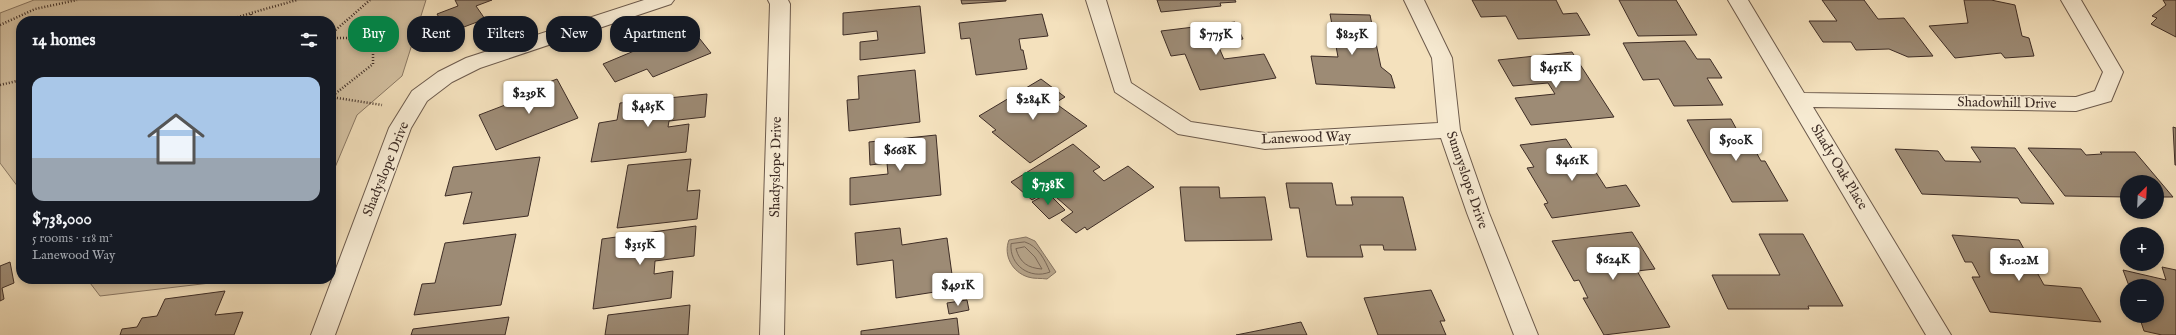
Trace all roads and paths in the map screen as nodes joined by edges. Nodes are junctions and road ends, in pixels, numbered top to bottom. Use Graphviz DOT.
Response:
graph roads {
  1 [pos="77,0"];
  2 [pos="297,0"];
  3 [pos="370,0"];
  4 [pos="664,0"];
  5 [pos="778,0"];
  6 [pos="1096,0"];
  7 [pos="1414,0"];
  8 [pos="1738,0"];
  9 [pos="2071,0"];
  10 [pos="251,13"];
  11 [pos="19,16"];
  12 [pos="242,16"];
  13 [pos="251,16"];
  14 [pos="16,17"];
  15 [pos="0,25"];
  16 [pos="336,30"];
  17 [pos="336,36"];
  18 [pos="16,81"];
  19 [pos="0,85"];
  20 [pos="336,93"];
  21 [pos="336,98"];
  22 [pos="1799,100"];
  23 [pos="412,108"];
  24 [pos="1449,130"];
  25 [pos="323,335"];
  26 [pos="772,335"];
  27 [pos="1526,335"];
  28 [pos="1939,335"];
  1 -- 11 [label="path"];
  2 -- 10 [label="path"];
  3 -- 16 [label="path"];
  4 -- 23 [label="street, Shadyslope Drive"];
  5 -- 26 [label="street, Shadyslope Drive"];
  6 -- 24 [label="street, Lanewood Way"];
  7 -- 24 [label="street, Sunnyslope Drive"];
  8 -- 22 [label="street, Shady Oak Place"];
  9 -- 22 [label="street, Shadowhill Drive"];
  10 -- 12 [label="path"];
  10 -- 13 [label="path"];
  14 -- 15 [label="path"];
  17 -- 20 [label="path"];
  18 -- 19 [label="path"];
  21 -- 23 [label="path"];
  22 -- 28 [label="street, Shady Oak Place"];
  23 -- 25 [label="street, Shadyslope Drive"];
  24 -- 27 [label="street, Sunnyslope Drive"];
}
